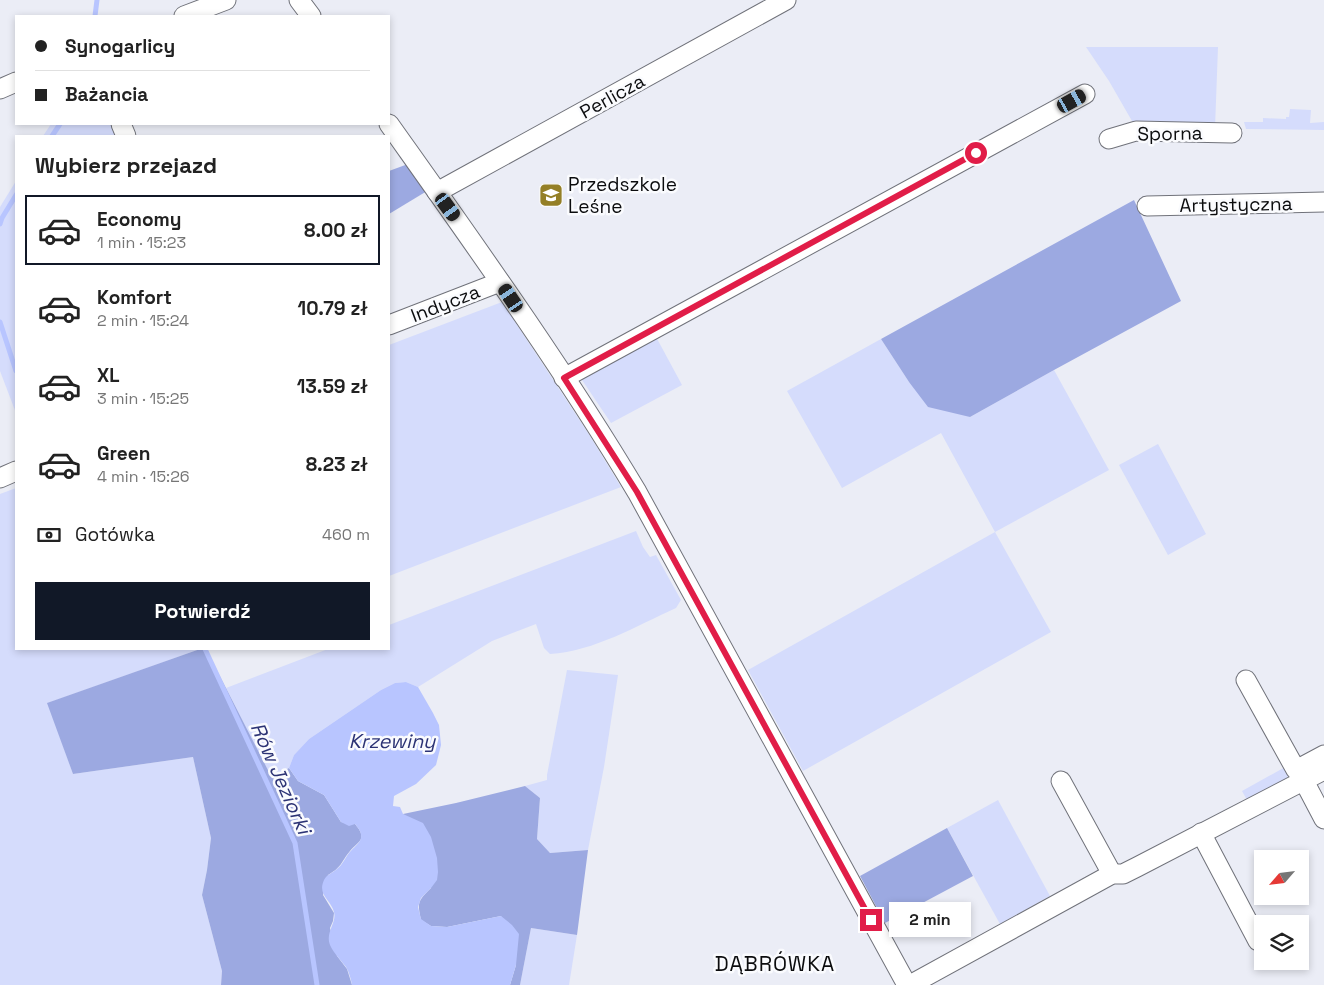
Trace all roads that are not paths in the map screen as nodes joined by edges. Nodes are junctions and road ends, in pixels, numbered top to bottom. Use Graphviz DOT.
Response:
graph roads {
  1 [pos="226,0"];
  2 [pos="299,0"];
  3 [pos="786,0"];
  4 [pos="187,15"];
  5 [pos="310,15"];
  6 [pos="15,82"];
  7 [pos="0,89"];
  8 [pos="1084,94"];
  9 [pos="389,125"];
  10 [pos="1232,133"];
  11 [pos="1109,139"];
  12 [pos="437,192"];
  13 [pos="1324,202"];
  14 [pos="1147,206"];
  15 [pos="500,282"];
  16 [pos="390,325"];
  17 [pos="564,378"];
  18 [pos="15,471"];
  19 [pos="0,478"];
  20 [pos="1246,680"];
  21 [pos="1324,755"];
  22 [pos="1324,770"];
  23 [pos="1061,781"];
  24 [pos="1304,781"];
  25 [pos="1324,818"];
  26 [pos="1201,833"];
  27 [pos="1112,874"];
  28 [pos="1254,933"];
  29 [pos="908,985"];
  1 -- 4 [label="street"];
  2 -- 5 [label="street"];
  3 -- 12 [label="street, Perlicza"];
  6 -- 7 [label="street"];
  8 -- 17 [label="street"];
  9 -- 12 [label="street"];
  10 -- 11 [label="street, Sporna"];
  12 -- 15 [label="street"];
  13 -- 14 [label="street, Artystyczna"];
  15 -- 16 [label="street, Indycza"];
  15 -- 17 [label="street"];
  17 -- 29 [label="street"];
  18 -- 19 [label="street"];
  20 -- 21 [label="street"];
  22 -- 24 [label="street"];
  23 -- 27 [label="street"];
  24 -- 25 [label="street"];
  24 -- 26 [label="street"];
  26 -- 27 [label="street"];
  26 -- 28 [label="street"];
  27 -- 29 [label="street"];
}
